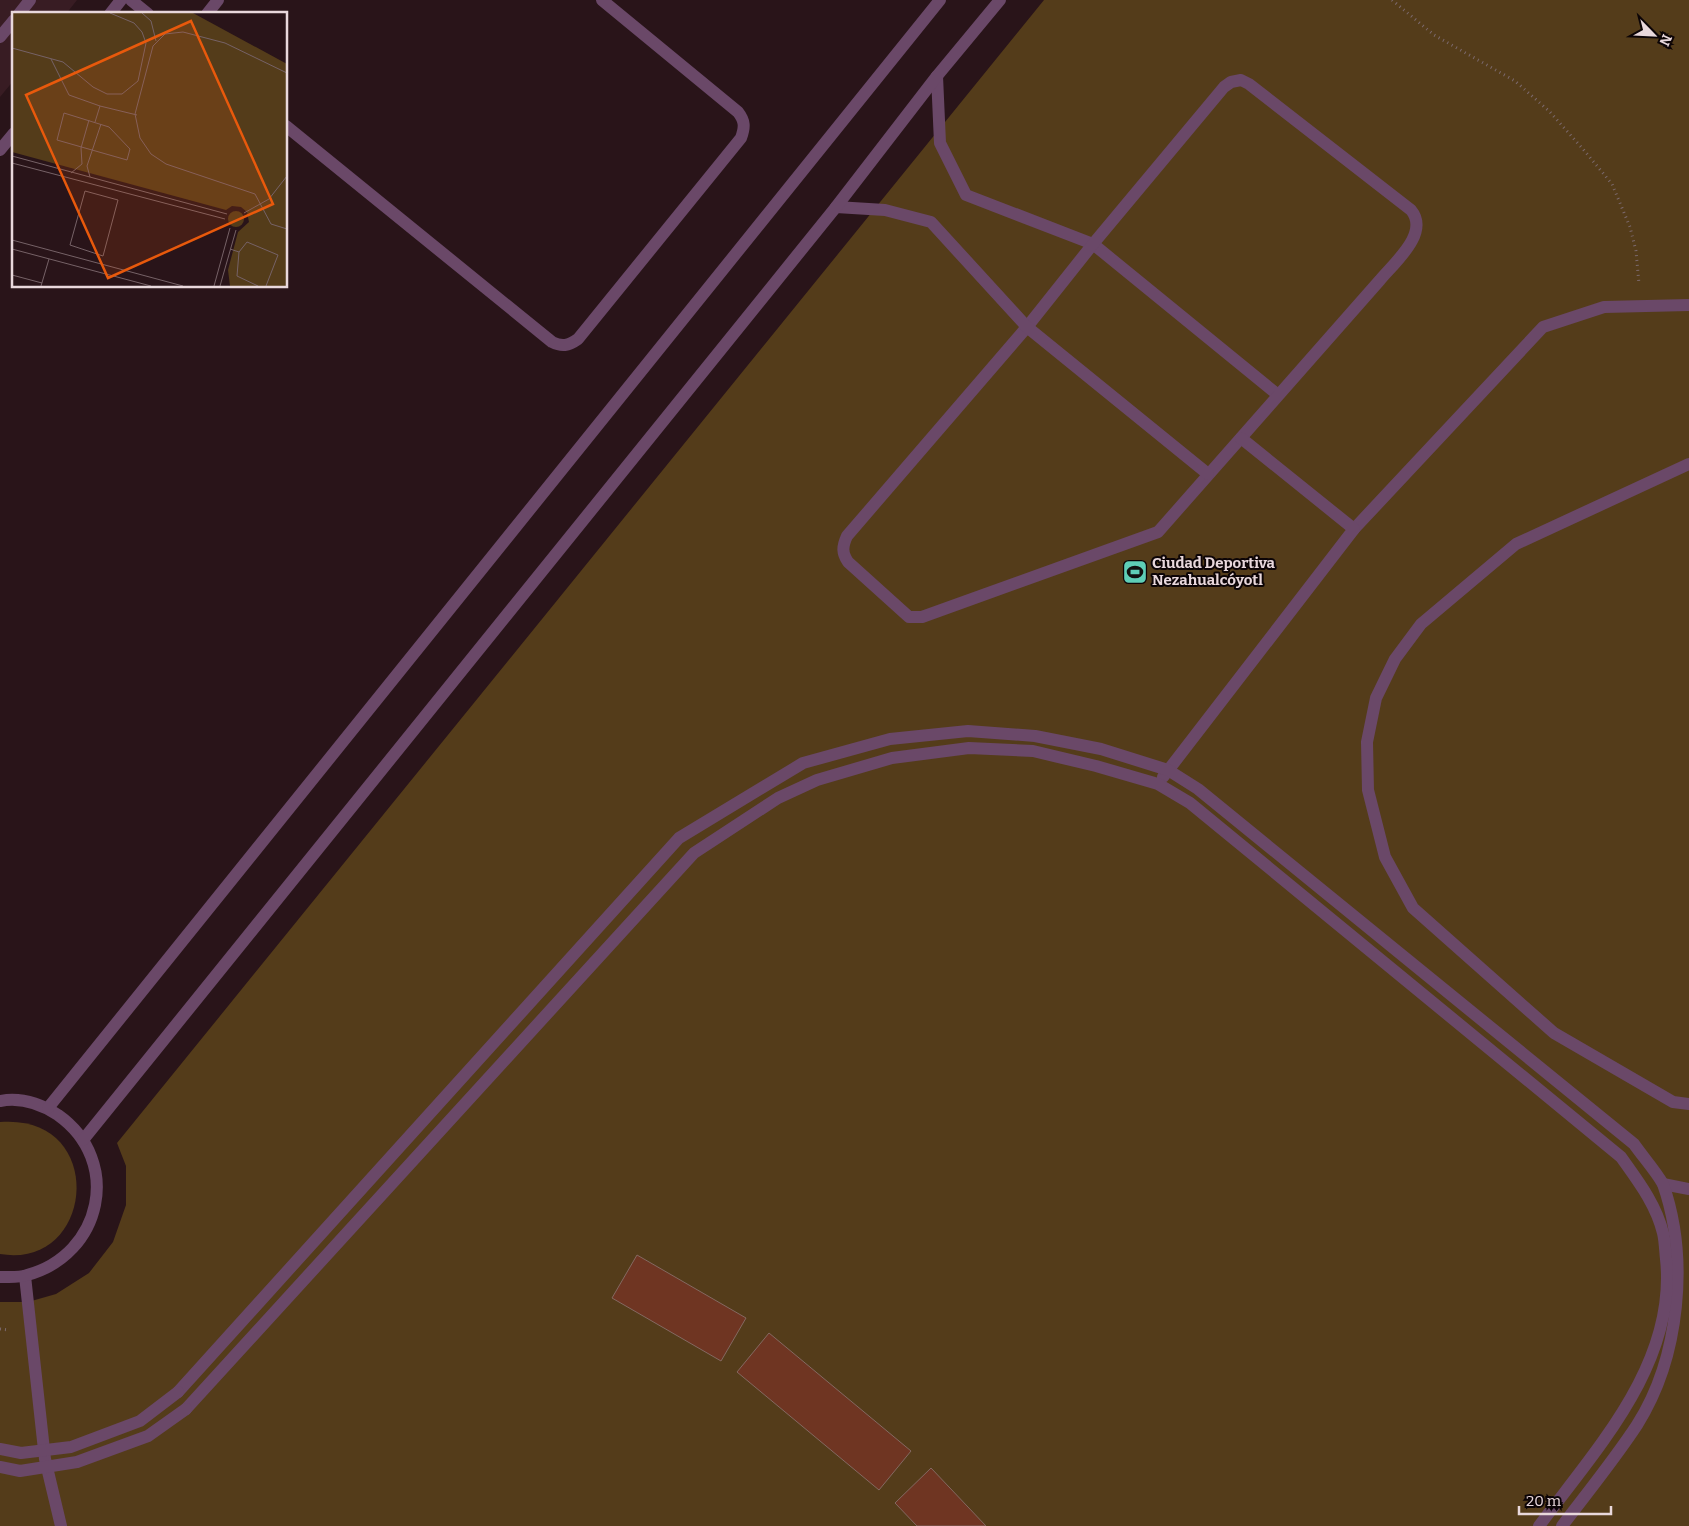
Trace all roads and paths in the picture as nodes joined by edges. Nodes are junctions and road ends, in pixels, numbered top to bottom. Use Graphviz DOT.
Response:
graph roads {
  1 [pos="30,0"];
  2 [pos="121,0"];
  3 [pos="130,0"];
  4 [pos="218,0"];
  5 [pos="602,0"];
  6 [pos="940,0"];
  7 [pos="1000,0"];
  8 [pos="1392,0"];
  9 [pos="21,12"];
  10 [pos="112,12"];
  11 [pos="145,12"];
  12 [pos="209,12"];
  13 [pos="12,22"];
  14 [pos="0,37"];
  15 [pos="937,76"];
  16 [pos="288,128"];
  17 [pos="12,135"];
  18 [pos="0,150"];
  19 [pos="836,207"];
  20 [pos="1093,244"];
  21 [pos="1641,306"];
  22 [pos="1689,306"];
  23 [pos="1027,327"];
  24 [pos="1278,395"];
  25 [pos="1241,438"];
  26 [pos="1689,464"];
  27 [pos="1208,474"];
  28 [pos="1354,529"];
  29 [pos="1168,770"];
  30 [pos="1158,784"];
  31 [pos="0,1101"];
  32 [pos="1689,1104"];
  33 [pos="48,1108"];
  34 [pos="83,1140"];
  35 [pos="1663,1184"];
  36 [pos="1689,1189"];
  37 [pos="25,1276"];
  38 [pos="0,1277"];
  39 [pos="0,1449"];
  40 [pos="0,1468"];
  41 [pos="61,1526"];
  42 [pos="1539,1526"];
  43 [pos="1562,1526"];
  1 -- 9 [label="street"];
  2 -- 10 [label="street"];
  3 -- 11 [label="street"];
  4 -- 12 [label="street"];
  5 -- 16 [label="street"];
  6 -- 33 [label="street"];
  7 -- 15 [label="street"];
  8 -- 21 [label="path"];
  13 -- 14 [label="street"];
  15 -- 19 [label="street"];
  15 -- 20 [label="street"];
  17 -- 18 [label="street"];
  19 -- 23 [label="street"];
  19 -- 34 [label="street"];
  20 -- 23 [label="street"];
  20 -- 24 [label="street"];
  20 -- 24 [label="street"];
  21 -- 22 [label="street"];
  21 -- 28 [label="street"];
  23 -- 27 [label="street"];
  23 -- 27 [label="street"];
  24 -- 25 [label="street"];
  25 -- 27 [label="street"];
  25 -- 28 [label="street"];
  26 -- 32 [label="street"];
  28 -- 29 [label="street"];
  29 -- 30 [label="street"];
  29 -- 35 [label="street"];
  29 -- 39 [label="street, bridge"];
  30 -- 40 [label="street, bridge"];
  30 -- 42 [label="street"];
  31 -- 33 [label="street"];
  33 -- 34 [label="street"];
  34 -- 37 [label="street"];
  35 -- 36 [label="street"];
  35 -- 43 [label="street"];
  37 -- 38 [label="street"];
  37 -- 41 [label="street"];
}
